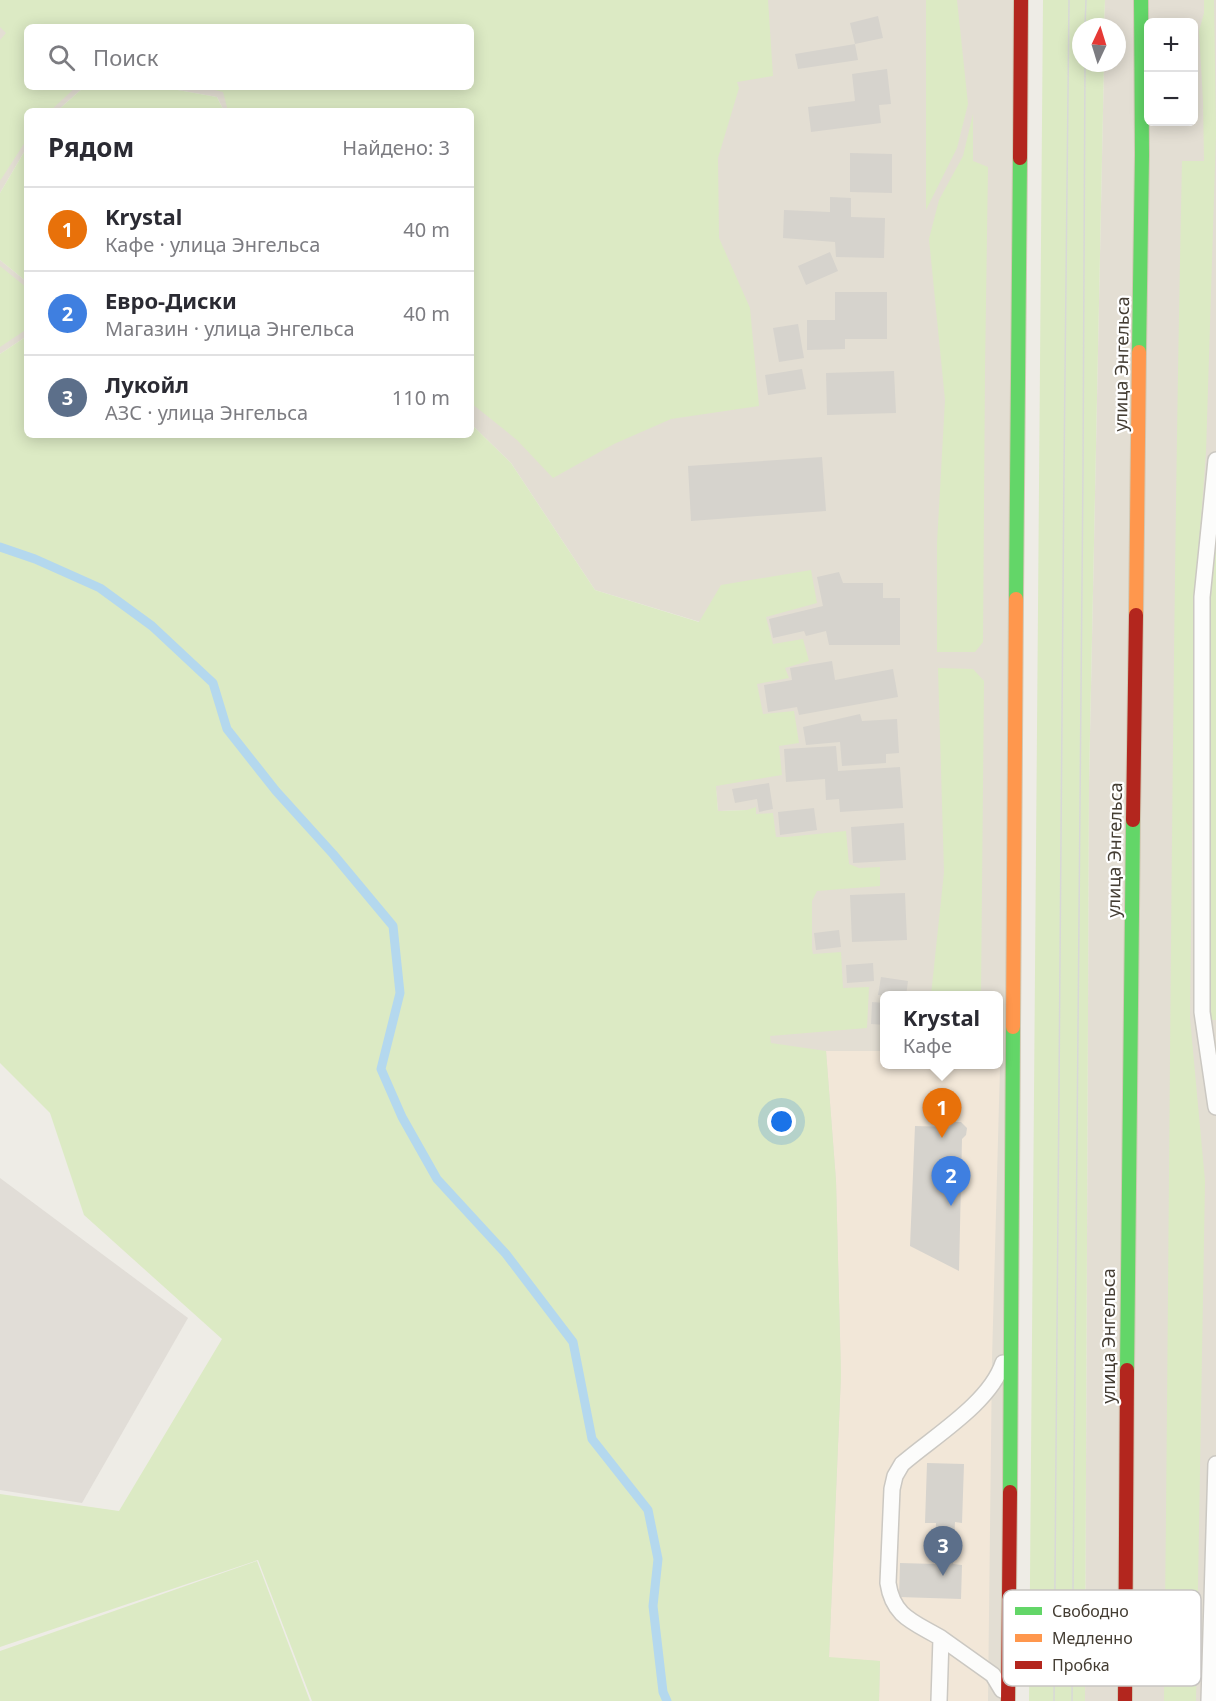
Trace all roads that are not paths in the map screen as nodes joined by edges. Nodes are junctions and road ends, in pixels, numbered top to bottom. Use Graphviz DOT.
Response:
graph roads {
  1 [pos="1021,0"];
  2 [pos="1141,0"];
  3 [pos="1216,459"];
  4 [pos="1216,1107"];
  5 [pos="1011,1337"];
  6 [pos="1216,1464"];
  7 [pos="1008,1590"];
  8 [pos="1126,1590"];
  9 [pos="941,1638"];
  10 [pos="1007,1686"];
  11 [pos="1125,1686"];
  12 [pos="939,1701"];
  13 [pos="1007,1701"];
  14 [pos="1125,1701"];
  15 [pos="1209,1701"];
  1 -- 5 [label="main road"];
  2 -- 8 [label="main road, улица Энгельса"];
  3 -- 4 [label="lane"];
  5 -- 7 [label="main road"];
  5 -- 9 [label="lane"];
  6 -- 15 [label="lane"];
  9 -- 12 [label="lane"];
  9 -- 13 [label="lane"];
  10 -- 13 [label="main road"];
  11 -- 14 [label="main road, улица Энгельса"];
}
